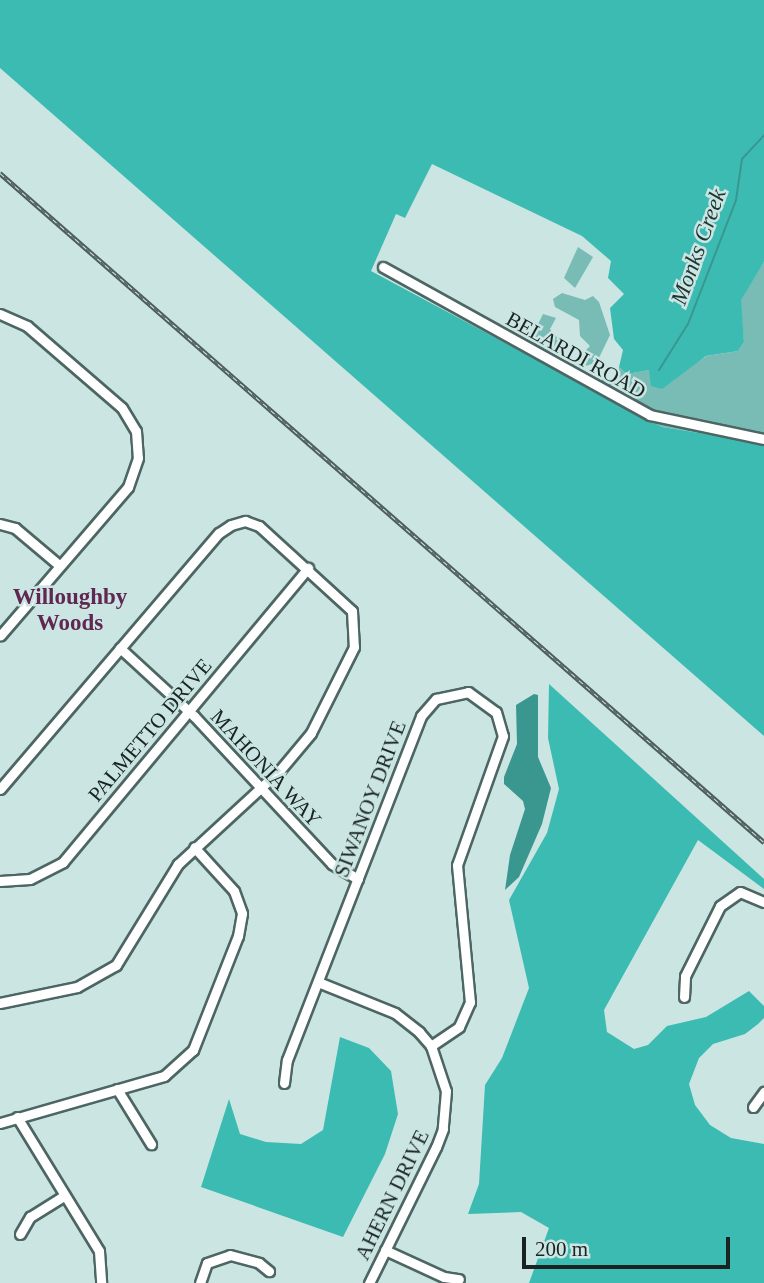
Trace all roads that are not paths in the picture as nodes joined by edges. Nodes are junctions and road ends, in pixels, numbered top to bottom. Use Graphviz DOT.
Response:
graph roads {
  1 [pos="383,267"];
  2 [pos="0,314"];
  3 [pos="764,439"];
  4 [pos="0,524"];
  5 [pos="60,565"];
  6 [pos="308,568"];
  7 [pos="0,636"];
  8 [pos="120,648"];
  9 [pos="190,711"];
  10 [pos="261,786"];
  11 [pos="0,789"];
  12 [pos="194,847"];
  13 [pos="358,879"];
  14 [pos="0,881"];
  15 [pos="764,902"];
  16 [pos="318,982"];
  17 [pos="684,997"];
  18 [pos="0,1003"];
  19 [pos="431,1046"];
  20 [pos="284,1083"];
  21 [pos="117,1089"];
  22 [pos="764,1092"];
  23 [pos="753,1107"];
  24 [pos="17,1117"];
  25 [pos="0,1123"];
  26 [pos="151,1144"];
  27 [pos="63,1196"];
  28 [pos="20,1234"];
  29 [pos="385,1250"];
  30 [pos="269,1271"];
  31 [pos="460,1279"];
  32 [pos="102,1283"];
  33 [pos="200,1283"];
  34 [pos="369,1283"];
  1 -- 3 [label="street, BELARDI ROAD"];
  2 -- 5 [label="street"];
  4 -- 5 [label="street"];
  5 -- 7 [label="street"];
  6 -- 8 [label="street"];
  6 -- 9 [label="street, PALMETTO DRIVE"];
  6 -- 10 [label="street"];
  8 -- 9 [label="street, MAHONIA WAY"];
  8 -- 11 [label="street"];
  9 -- 10 [label="street, MAHONIA WAY"];
  9 -- 14 [label="street, PALMETTO DRIVE"];
  10 -- 12 [label="street"];
  10 -- 13 [label="street, MAHONIA WAY"];
  12 -- 18 [label="street"];
  12 -- 21 [label="street"];
  13 -- 16 [label="street, SIWANOY DRIVE"];
  13 -- 19 [label="street, SIWANOY DRIVE"];
  15 -- 17 [label="street"];
  16 -- 19 [label="street, AHERN DRIVE"];
  16 -- 20 [label="street, SIWANOY DRIVE"];
  19 -- 29 [label="street, AHERN DRIVE"];
  21 -- 24 [label="street"];
  21 -- 26 [label="street"];
  22 -- 23 [label="street"];
  24 -- 25 [label="street"];
  24 -- 27 [label="street"];
  27 -- 28 [label="street"];
  27 -- 32 [label="street"];
  29 -- 31 [label="street"];
  29 -- 34 [label="street, AHERN DRIVE"];
  30 -- 33 [label="street"];
}
